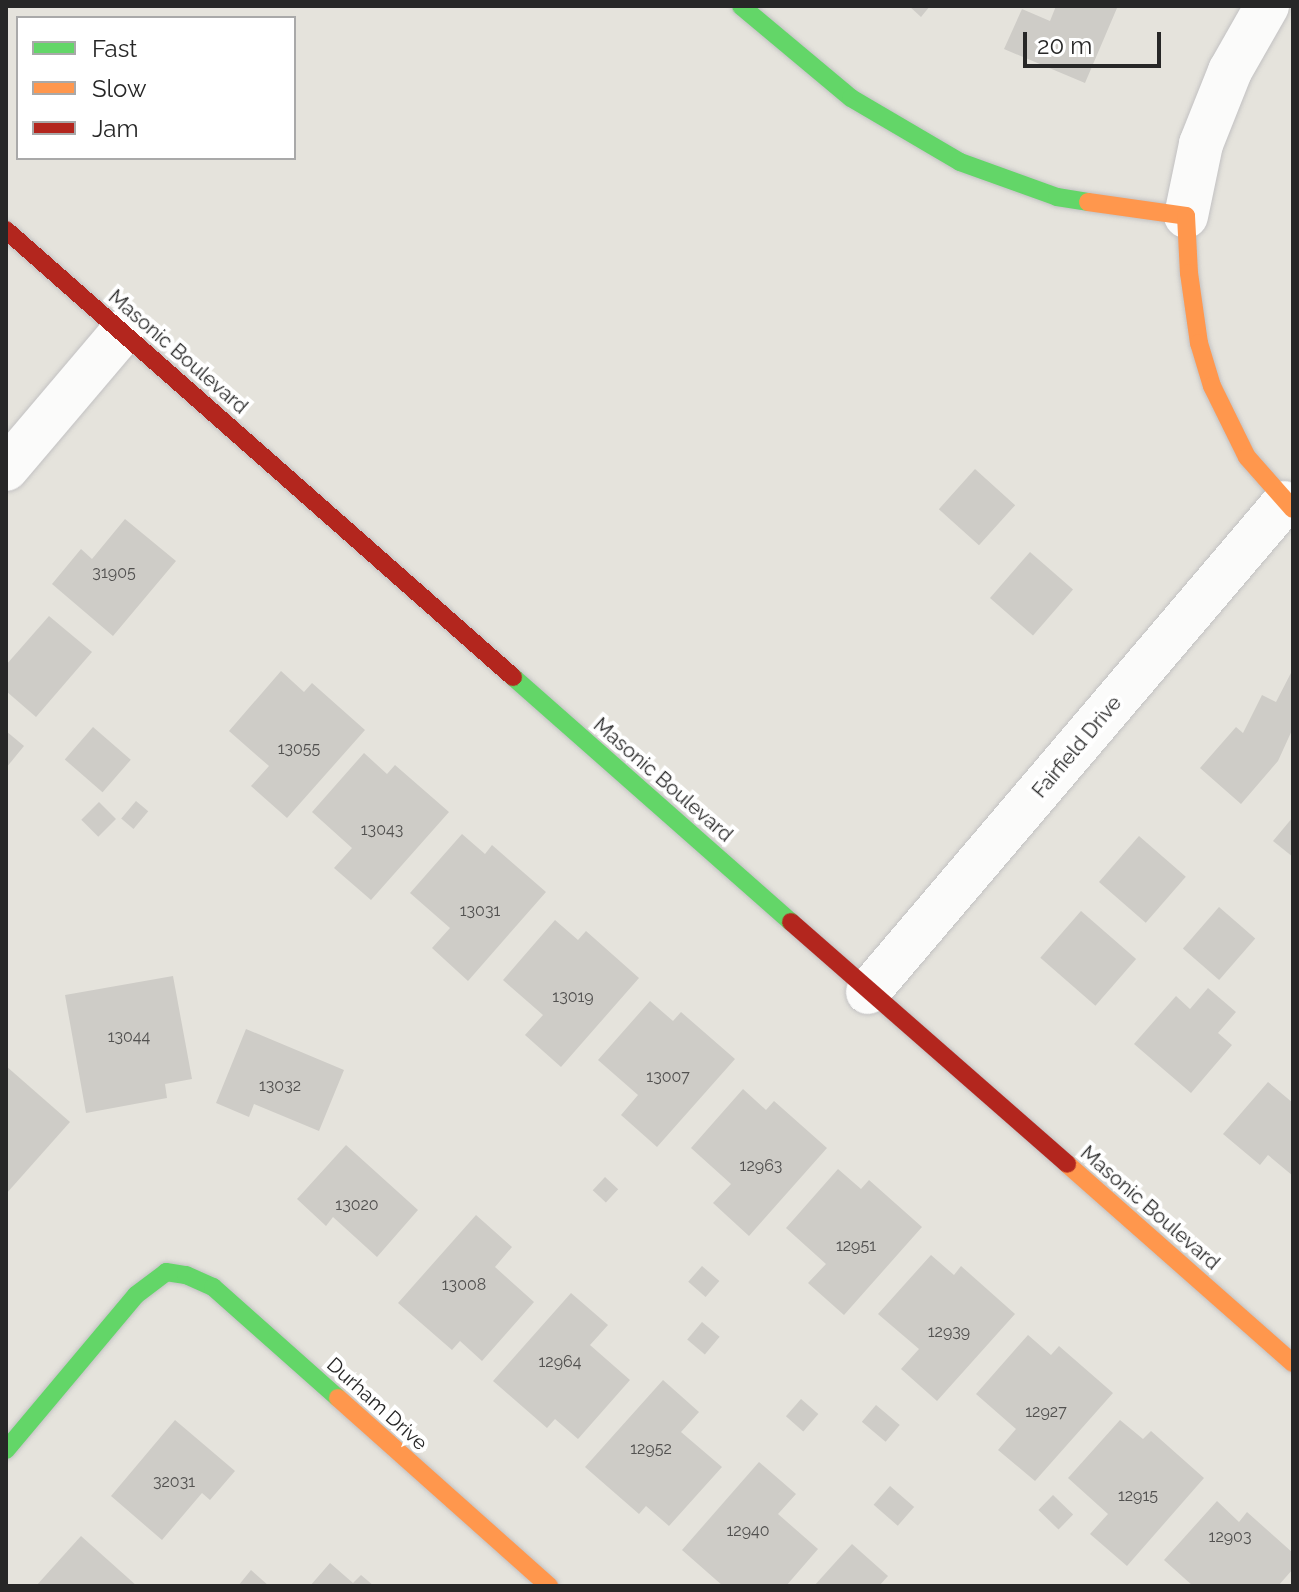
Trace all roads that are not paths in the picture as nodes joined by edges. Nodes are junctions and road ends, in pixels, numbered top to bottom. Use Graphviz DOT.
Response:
graph roads {
  1 [pos="741,6"];
  2 [pos="1267,6"];
  3 [pos="1186,216"];
  4 [pos="6,230"];
  5 [pos="122,332"];
  6 [pos="6,469"];
  7 [pos="1289,506"];
  8 [pos="868,992"];
  9 [pos="1293,1363"];
  10 [pos="6,1450"];
  11 [pos="549,1586"];
  1 -- 3 [label="street"];
  2 -- 3 [label="street"];
  3 -- 7 [label="street"];
  4 -- 5 [label="street, Masonic Boulevard"];
  5 -- 6 [label="street"];
  5 -- 8 [label="street, Masonic Boulevard"];
  7 -- 8 [label="street, Fairfield Drive"];
  8 -- 9 [label="street, Masonic Boulevard"];
  10 -- 11 [label="street, Durham Drive"];
}
